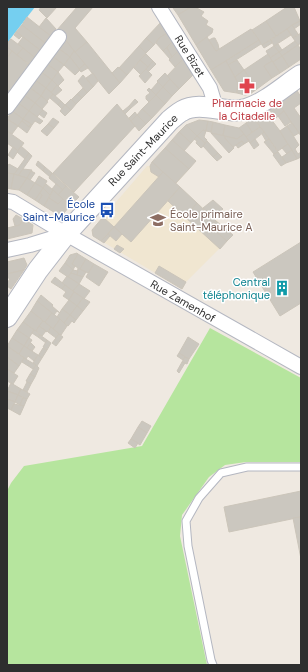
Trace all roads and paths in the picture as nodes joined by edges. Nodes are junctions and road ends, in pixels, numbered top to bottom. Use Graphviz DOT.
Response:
graph roads {
  1 [pos="159,7"];
  2 [pos="59,37"];
  3 [pos="301,75"];
  4 [pos="7,107"];
  5 [pos="216,108"];
  6 [pos="7,201"];
  7 [pos="66,234"];
  8 [pos="7,250"];
  9 [pos="7,317"];
  10 [pos="301,367"];
  11 [pos="301,466"];
  12 [pos="213,665"];
  1 -- 5 [label="street, Rue Bizet"];
  2 -- 4 [label="street"];
  3 -- 5 [label="street, Rue Saint-Maurice"];
  5 -- 7 [label="street, Rue Saint-Maurice"];
  6 -- 7 [label="street, Rue Zamenhof"];
  7 -- 8 [label="street"];
  7 -- 9 [label="street, Rue Saint-Maurice"];
  7 -- 10 [label="street, Rue Zamenhof"];
  11 -- 12 [label="lane"];
}
